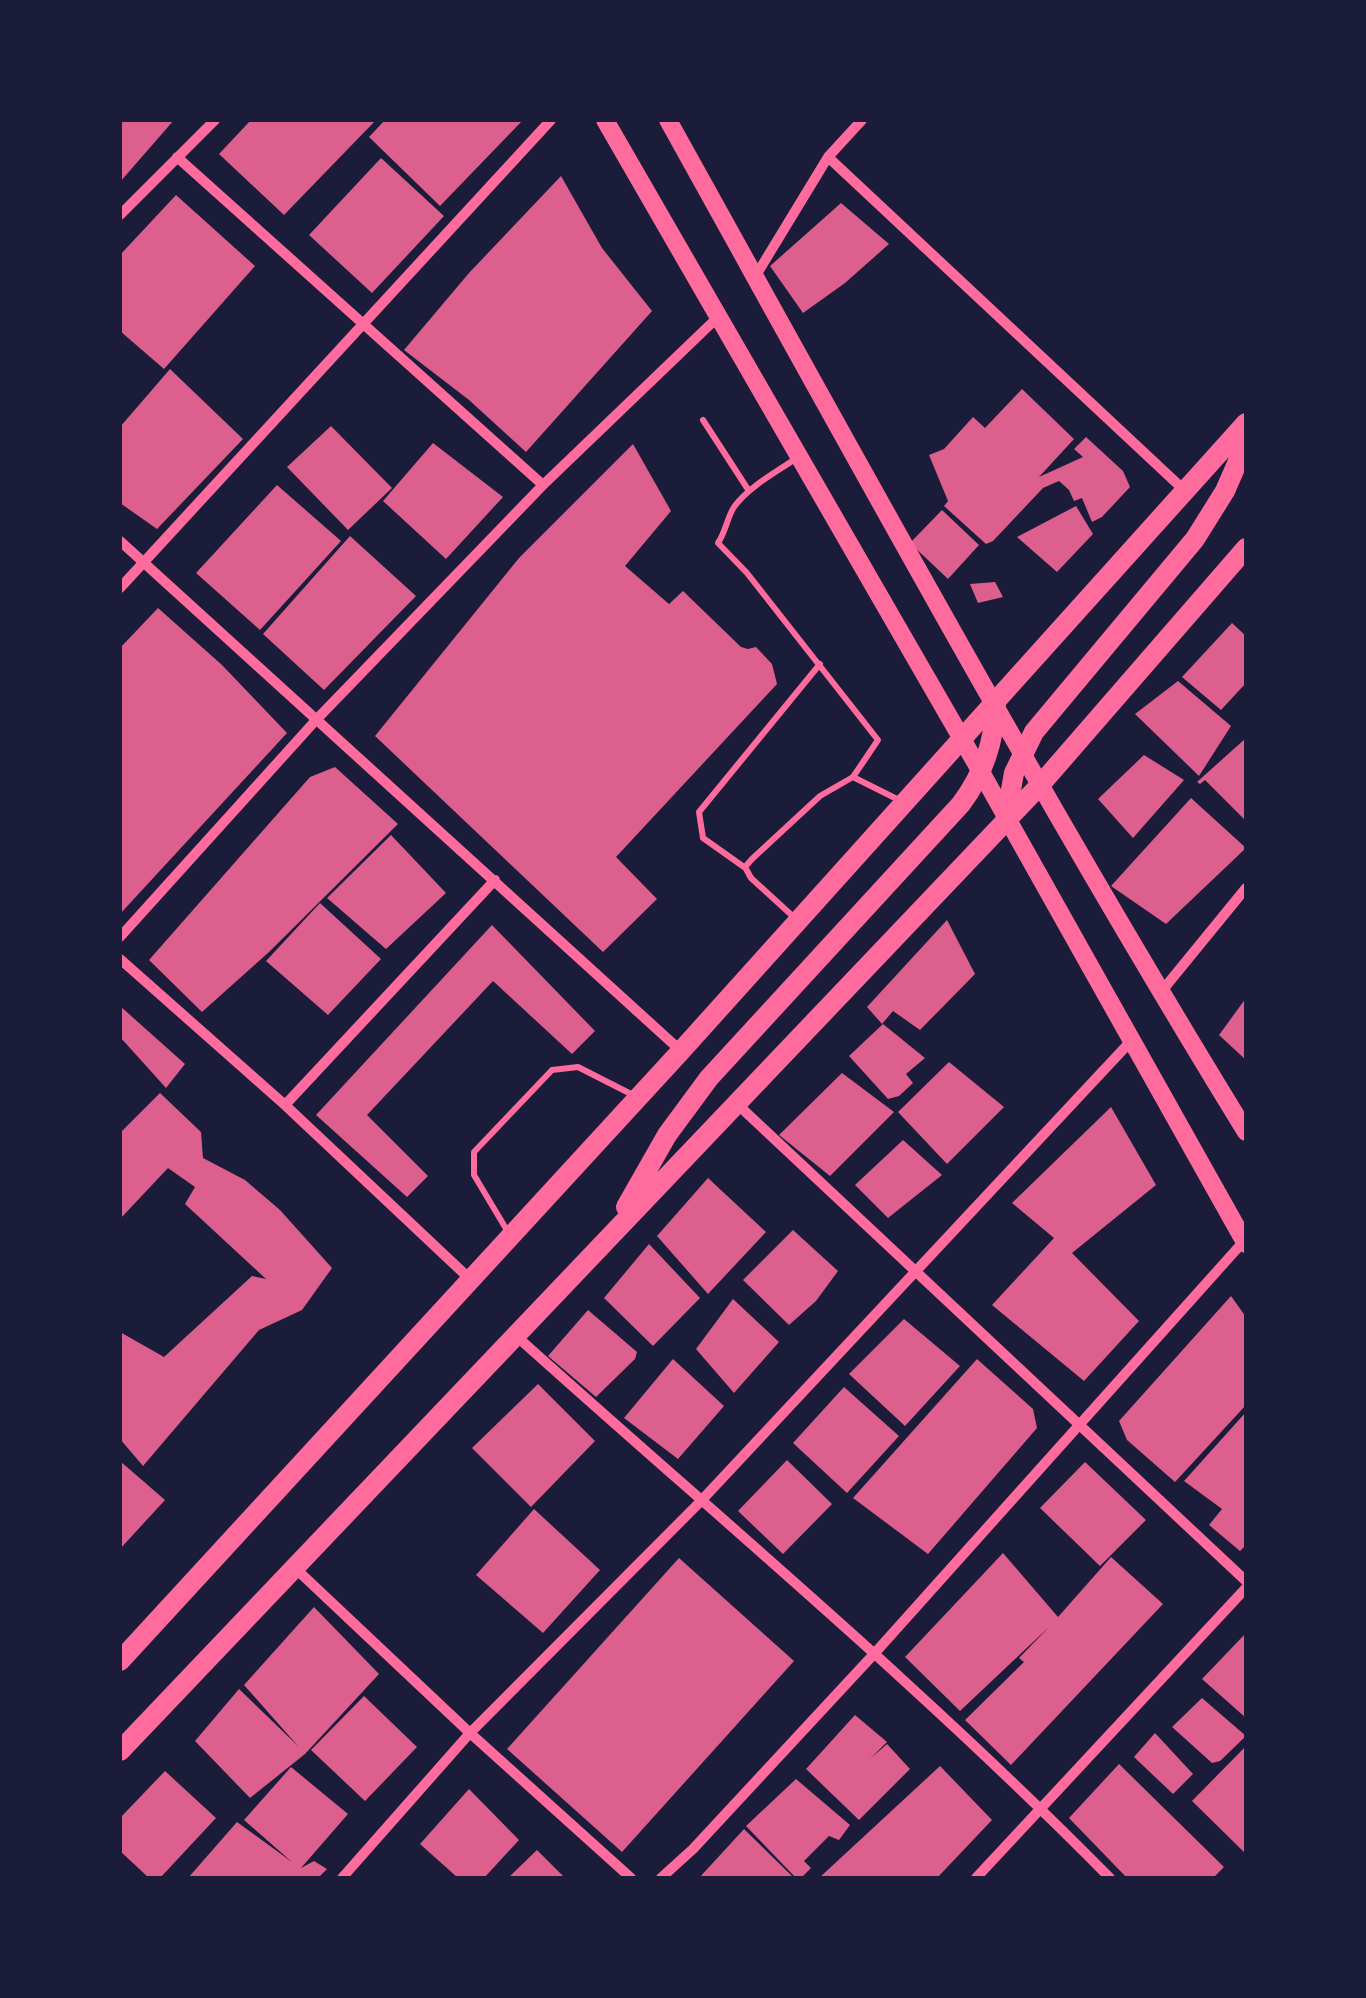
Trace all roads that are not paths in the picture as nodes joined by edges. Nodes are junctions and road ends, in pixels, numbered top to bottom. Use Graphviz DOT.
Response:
graph roads {
  1 [pos="214,120"];
  2 [pos="551,120"];
  3 [pos="605,120"];
  4 [pos="668,120"];
  5 [pos="862,120"];
  6 [pos="177,157"];
  7 [pos="828,157"];
  8 [pos="120,214"];
  9 [pos="756,277"];
  10 [pos="718,317"];
  11 [pos="360,324"];
  12 [pos="702,420"];
  13 [pos="1246,423"];
  14 [pos="1246,443"];
  15 [pos="799,457"];
  16 [pos="543,485"];
  17 [pos="1184,490"];
  18 [pos="750,492"];
  19 [pos="120,541"];
  20 [pos="1246,548"];
  21 [pos="142,562"];
  22 [pos="120,588"];
  23 [pos="820,664"];
  24 [pos="996,704"];
  25 [pos="316,720"];
  26 [pos="962,740"];
  27 [pos="1023,751"];
  28 [pos="982,772"];
  29 [pos="853,777"];
  30 [pos="1041,784"];
  31 [pos="904,802"];
  32 [pos="1006,818"];
  33 [pos="745,867"];
  34 [pos="496,880"];
  35 [pos="1246,888"];
  36 [pos="799,922"];
  37 [pos="120,937"];
  38 [pos="120,959"];
  39 [pos="1160,993"];
  40 [pos="1131,1041"];
  41 [pos="681,1051"];
  42 [pos="639,1098"];
  43 [pos="735,1103"];
  44 [pos="286,1105"];
  45 [pos="1246,1132"];
  46 [pos="616,1227"];
  47 [pos="511,1238"];
  48 [pos="1245,1242"];
  49 [pos="916,1271"];
  50 [pos="472,1281"];
  51 [pos="514,1334"];
  52 [pos="1080,1425"];
  53 [pos="700,1502"];
  54 [pos="295,1568"];
  55 [pos="1246,1584"];
  56 [pos="874,1654"];
  57 [pos="120,1661"];
  58 [pos="470,1733"];
  59 [pos="120,1751"];
  60 [pos="1043,1810"];
  61 [pos="342,1878"];
  62 [pos="630,1878"];
  63 [pos="661,1878"];
  64 [pos="976,1878"];
  65 [pos="1110,1878"];
  1 -- 6 [label="street"];
  2 -- 11 [label="street"];
  3 -- 10 [label="main road"];
  4 -- 9 [label="main road"];
  5 -- 7 [label="street"];
  6 -- 8 [label="street"];
  6 -- 11 [label="street"];
  7 -- 9 [label="street"];
  7 -- 17 [label="street"];
  9 -- 24 [label="main road"];
  10 -- 15 [label="main road"];
  10 -- 16 [label="street"];
  11 -- 16 [label="street"];
  11 -- 21 [label="street"];
  12 -- 18 [label="lane"];
  13 -- 17 [label="main road"];
  14 -- 27 [label="main road"];
  15 -- 18 [label="lane"];
  15 -- 26 [label="main road"];
  16 -- 25 [label="street"];
  17 -- 24 [label="main road"];
  18 -- 23 [label="lane"];
  19 -- 21 [label="street"];
  20 -- 30 [label="main road"];
  21 -- 22 [label="street"];
  21 -- 25 [label="street"];
  23 -- 29 [label="lane"];
  23 -- 33 [label="lane"];
  24 -- 26 [label="main road"];
  24 -- 27 [label="main road"];
  24 -- 28 [label="main road"];
  25 -- 34 [label="street"];
  25 -- 37 [label="street"];
  26 -- 28 [label="main road"];
  26 -- 31 [label="main road"];
  27 -- 30 [label="main road"];
  27 -- 32 [label="main road"];
  28 -- 32 [label="main road"];
  28 -- 46 [label="main road"];
  29 -- 31 [label="lane"];
  29 -- 33 [label="lane"];
  30 -- 32 [label="main road"];
  30 -- 39 [label="main road"];
  31 -- 36 [label="main road"];
  32 -- 40 [label="main road"];
  32 -- 43 [label="main road"];
  33 -- 36 [label="lane"];
  34 -- 41 [label="street"];
  34 -- 44 [label="street"];
  35 -- 39 [label="street"];
  36 -- 41 [label="main road"];
  38 -- 44 [label="street"];
  39 -- 45 [label="main road"];
  40 -- 48 [label="main road"];
  40 -- 49 [label="street"];
  41 -- 42 [label="main road"];
  42 -- 47 [label="main road"];
  42 -- 47 [label="lane"];
  43 -- 46 [label="main road"];
  43 -- 49 [label="street"];
  44 -- 50 [label="street"];
  46 -- 51 [label="main road"];
  47 -- 50 [label="main road"];
  48 -- 52 [label="street"];
  49 -- 52 [label="street"];
  49 -- 53 [label="street"];
  50 -- 57 [label="main road"];
  51 -- 53 [label="street"];
  51 -- 54 [label="main road"];
  52 -- 55 [label="street"];
  52 -- 56 [label="street"];
  53 -- 56 [label="street"];
  53 -- 58 [label="street"];
  54 -- 58 [label="street"];
  54 -- 59 [label="main road"];
  55 -- 60 [label="street"];
  56 -- 60 [label="street"];
  56 -- 63 [label="street"];
  58 -- 61 [label="street"];
  58 -- 62 [label="street"];
  60 -- 64 [label="street"];
  60 -- 65 [label="street"];
}
